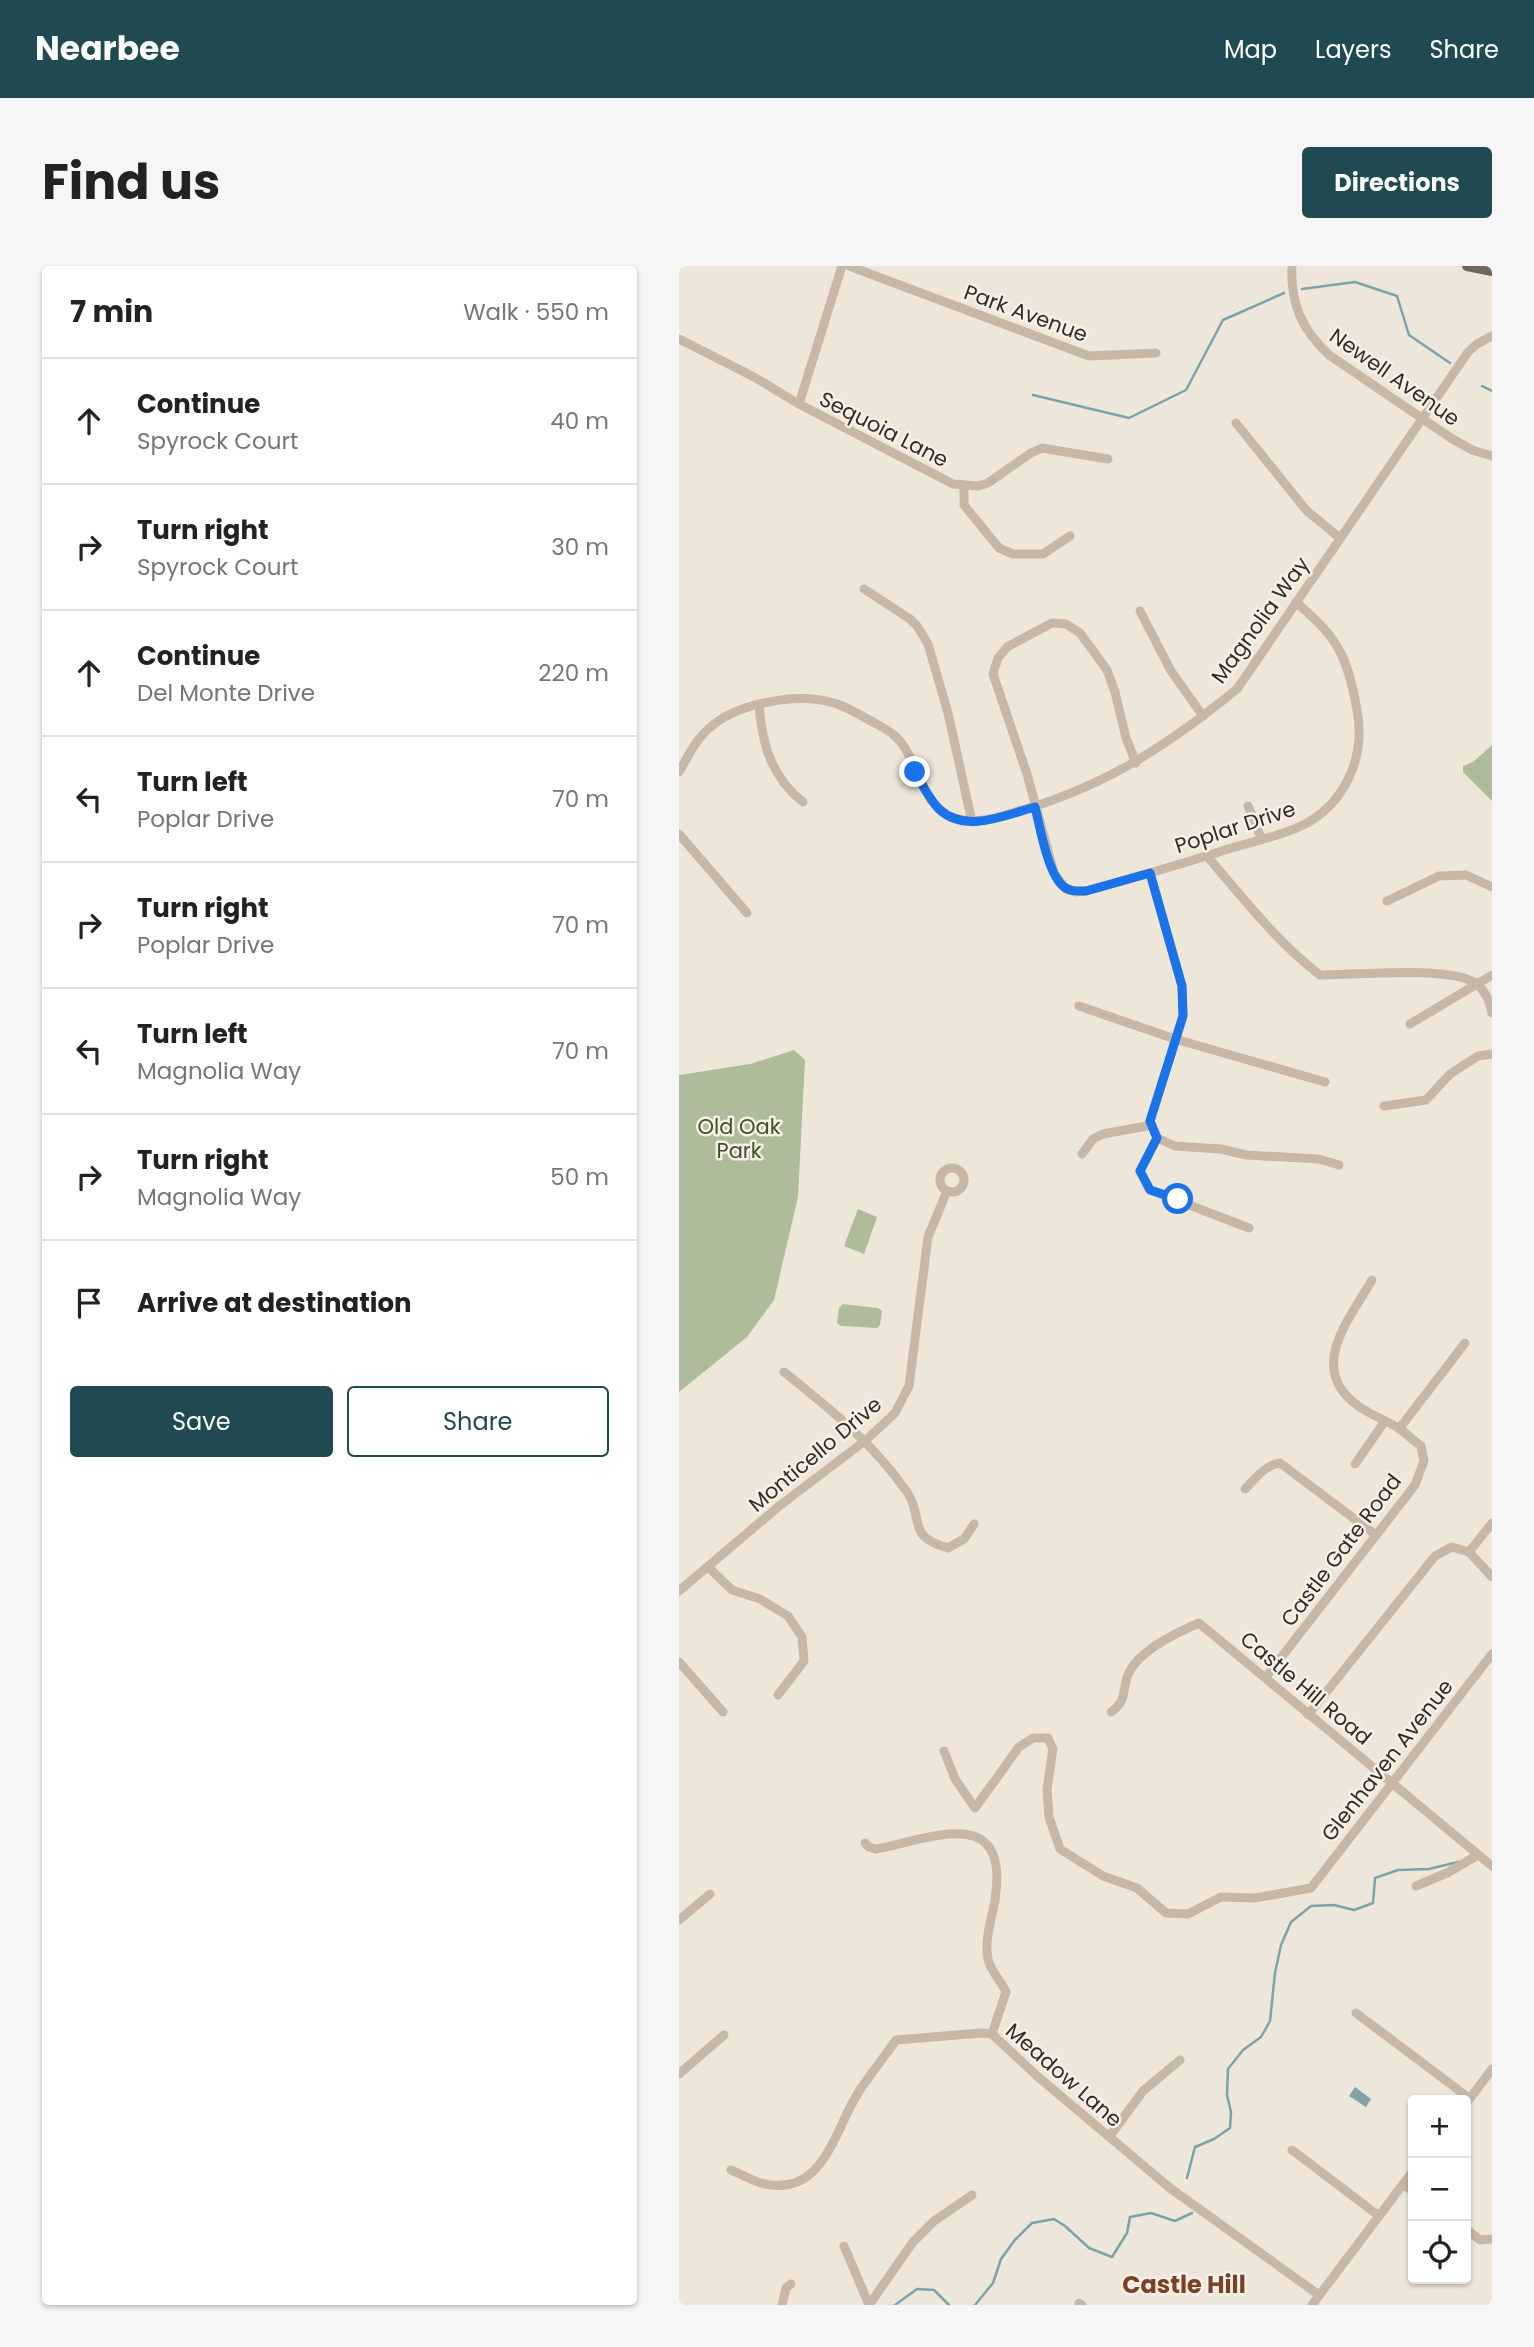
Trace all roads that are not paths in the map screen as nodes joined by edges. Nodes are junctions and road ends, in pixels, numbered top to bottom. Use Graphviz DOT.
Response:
graph roads {
  1 [pos="842,266"];
  2 [pos="849,266"];
  3 [pos="1292,266"];
  4 [pos="1467,266"];
  5 [pos="1492,271"];
  6 [pos="1492,337"];
  7 [pos="679,340"];
  8 [pos="1156,353"];
  9 [pos="799,404"];
  10 [pos="1421,419"];
  11 [pos="1235,424"];
  12 [pos="1492,456"];
  13 [pos="1108,459"];
  14 [pos="964,486"];
  15 [pos="1070,536"];
  16 [pos="1340,538"];
  17 [pos="864,589"];
  18 [pos="1296,602"];
  19 [pos="1140,611"];
  20 [pos="759,705"];
  21 [pos="1203,716"];
  22 [pos="1136,763"];
  23 [pos="679,772"];
  24 [pos="803,802"];
  25 [pos="1248,806"];
  26 [pos="1035,807"];
  27 [pos="972,822"];
  28 [pos="679,834"];
  29 [pos="1261,838"];
  30 [pos="1207,856"];
  31 [pos="1150,873"];
  32 [pos="1492,887"];
  33 [pos="1387,901"];
  34 [pos="747,913"];
  35 [pos="1492,975"];
  36 [pos="1476,984"];
  37 [pos="1079,1006"];
  38 [pos="1492,1013"];
  39 [pos="1410,1024"];
  40 [pos="1175,1039"];
  41 [pos="1492,1054"];
  42 [pos="1325,1082"];
  43 [pos="1384,1106"];
  44 [pos="1152,1125"];
  45 [pos="1157,1138"];
  46 [pos="1082,1154"];
  47 [pos="1339,1165"];
  48 [pos="947,1191"];
  49 [pos="1249,1228"];
  50 [pos="1372,1280"];
  51 [pos="1465,1343"];
  52 [pos="784,1372"];
  53 [pos="1385,1421"];
  54 [pos="1399,1429"];
  55 [pos="866,1440"];
  56 [pos="1355,1464"];
  57 [pos="1245,1489"];
  58 [pos="1492,1523"];
  59 [pos="974,1524"];
  60 [pos="1376,1535"];
  61 [pos="1469,1552"];
  62 [pos="708,1567"];
  63 [pos="1492,1577"];
  64 [pos="679,1591"];
  65 [pos="1492,1654"];
  66 [pos="679,1662"];
  67 [pos="1266,1677"];
  68 [pos="778,1695"];
  69 [pos="723,1712"];
  70 [pos="1111,1713"];
  71 [pos="1308,1715"];
  72 [pos="944,1751"];
  73 [pos="1392,1781"];
  74 [pos="865,1843"];
  75 [pos="1478,1854"];
  76 [pos="1492,1866"];
  77 [pos="1416,1886"];
  78 [pos="710,1894"];
  79 [pos="679,1920"];
  80 [pos="1356,2013"];
  81 [pos="992,2034"];
  82 [pos="723,2035"];
  83 [pos="1180,2060"];
  84 [pos="1492,2069"];
  85 [pos="679,2074"];
  86 [pos="1460,2095"];
  87 [pos="1471,2097"];
  88 [pos="1109,2137"];
  89 [pos="1292,2150"];
  90 [pos="731,2170"];
  91 [pos="1408,2178"];
  92 [pos="1403,2184"];
  93 [pos="1408,2188"];
  94 [pos="972,2194"];
  95 [pos="1379,2217"];
  96 [pos="1471,2234"];
  97 [pos="1492,2239"];
  98 [pos="844,2246"];
  99 [pos="791,2284"];
  100 [pos="1319,2295"];
  101 [pos="782,2305"];
  102 [pos="1312,2305"];
  1 -- 9 [label="street"];
  2 -- 8 [label="street, Park Avenue"];
  3 -- 10 [label="street, Newell Avenue"];
  4 -- 5 [label="main road"];
  6 -- 10 [label="street, Magnolia Way"];
  7 -- 9 [label="street, Sequoia Lane"];
  9 -- 14 [label="street, Sequoia Lane"];
  10 -- 12 [label="street, Newell Avenue"];
  10 -- 16 [label="street, Magnolia Way"];
  11 -- 16 [label="street"];
  13 -- 14 [label="street, Sequoia Lane"];
  14 -- 15 [label="street"];
  16 -- 18 [label="street, Magnolia Way"];
  17 -- 27 [label="street"];
  18 -- 21 [label="street, Magnolia Way"];
  18 -- 29 [label="street, Poplar Drive"];
  19 -- 21 [label="street"];
  20 -- 23 [label="street"];
  20 -- 24 [label="street"];
  20 -- 27 [label="street"];
  21 -- 22 [label="street, Magnolia Way"];
  22 -- 26 [label="street, Magnolia Way"];
  22 -- 26 [label="street, Poplar Drive"];
  25 -- 29 [label="street"];
  26 -- 27 [label="street, Magnolia Way"];
  26 -- 31 [label="street, Poplar Drive"];
  28 -- 34 [label="street"];
  29 -- 30 [label="street, Poplar Drive"];
  30 -- 31 [label="street, Poplar Drive"];
  30 -- 36 [label="street"];
  31 -- 40 [label="street"];
  32 -- 33 [label="street"];
  35 -- 36 [label="street"];
  36 -- 38 [label="street"];
  36 -- 39 [label="street"];
  37 -- 40 [label="street"];
  40 -- 42 [label="street"];
  40 -- 44 [label="street"];
  41 -- 43 [label="street"];
  44 -- 45 [label="street"];
  44 -- 46 [label="street"];
  45 -- 47 [label="street"];
  45 -- 49 [label="street"];
  48 -- 55 [label="street, Monticello Drive"];
  50 -- 53 [label="street, Castle Gate Road"];
  51 -- 54 [label="street"];
  52 -- 55 [label="street"];
  53 -- 54 [label="street, Castle Gate Road"];
  53 -- 56 [label="street"];
  54 -- 60 [label="street, Castle Gate Road"];
  55 -- 59 [label="street"];
  55 -- 62 [label="street, Monticello Drive"];
  57 -- 60 [label="street"];
  58 -- 61 [label="street"];
  60 -- 67 [label="street, Castle Gate Road"];
  61 -- 63 [label="street"];
  61 -- 71 [label="street"];
  62 -- 64 [label="street, Monticello Drive"];
  62 -- 68 [label="street"];
  65 -- 73 [label="street, Glenhaven Avenue"];
  66 -- 69 [label="street"];
  67 -- 70 [label="street, Castle Hill Road"];
  67 -- 71 [label="street, Castle Hill Road"];
  71 -- 73 [label="street, Castle Hill Road"];
  72 -- 73 [label="street, Glenhaven Avenue"];
  73 -- 75 [label="street, Castle Hill Road"];
  74 -- 81 [label="street"];
  75 -- 76 [label="street, Castle Hill Road"];
  75 -- 77 [label="street"];
  78 -- 79 [label="street"];
  80 -- 86 [label="street"];
  81 -- 88 [label="street, Meadow Lane"];
  81 -- 90 [label="street, Meadow Lane"];
  82 -- 85 [label="street"];
  83 -- 88 [label="street"];
  84 -- 87 [label="street"];
  88 -- 100 [label="street, Meadow Lane"];
  89 -- 95 [label="street"];
  91 -- 92 [label="street"];
  92 -- 93 [label="street"];
  92 -- 95 [label="street"];
  94 -- 98 [label="street"];
  95 -- 100 [label="street"];
  96 -- 97 [label="street"];
  99 -- 101 [label="street"];
  100 -- 102 [label="street"];
}
